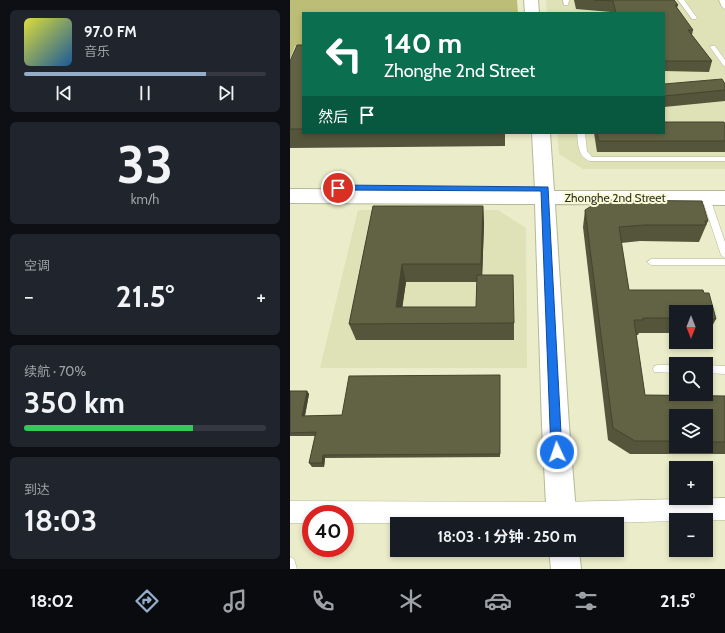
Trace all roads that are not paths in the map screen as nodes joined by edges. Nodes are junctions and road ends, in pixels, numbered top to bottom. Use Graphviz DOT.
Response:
graph roads {
  1 [pos="531,0"];
  2 [pos="681,0"];
  3 [pos="722,0"];
  4 [pos="725,7"];
  5 [pos="532,12"];
  6 [pos="694,18"];
  7 [pos="714,47"];
  8 [pos="725,64"];
  9 [pos="541,134"];
  10 [pos="581,134"];
  11 [pos="725,159"];
  12 [pos="290,187"];
  13 [pos="725,188"];
  14 [pos="545,193"];
  15 [pos="290,196"];
  16 [pos="706,198"];
  17 [pos="725,198"];
  18 [pos="725,255"];
  19 [pos="651,262"];
  20 [pos="725,262"];
  21 [pos="658,369"];
  22 [pos="669,369"];
  23 [pos="713,370"];
  24 [pos="725,370"];
  25 [pos="725,509"];
  26 [pos="290,512"];
  27 [pos="484,517"];
  28 [pos="562,517"];
  29 [pos="595,517"];
  30 [pos="565,557"];
  31 [pos="290,563"];
  32 [pos="291,569"];
  33 [pos="566,569"];
  1 -- 5 [label="street"];
  2 -- 6 [label="lane"];
  3 -- 4 [label="lane"];
  7 -- 8 [label="lane"];
  9 -- 14 [label="street"];
  10 -- 11 [label="lane"];
  12 -- 14 [label="street, Zhonghe 2nd Street"];
  13 -- 14 [label="street, Zhonghe 2nd Street"];
  14 -- 15 [label="street, Zhonghe 2nd Street"];
  14 -- 16 [label="street, Zhonghe 2nd Street"];
  14 -- 28 [label="street"];
  16 -- 17 [label="street, Zhonghe 2nd Street"];
  16 -- 18 [label="lane"];
  19 -- 20 [label="lane"];
  21 -- 22 [label="lane"];
  23 -- 24 [label="lane"];
  25 -- 29 [label="street"];
  26 -- 27 [label="street"];
  30 -- 33 [label="street"];
  31 -- 32 [label="lane"];
}
